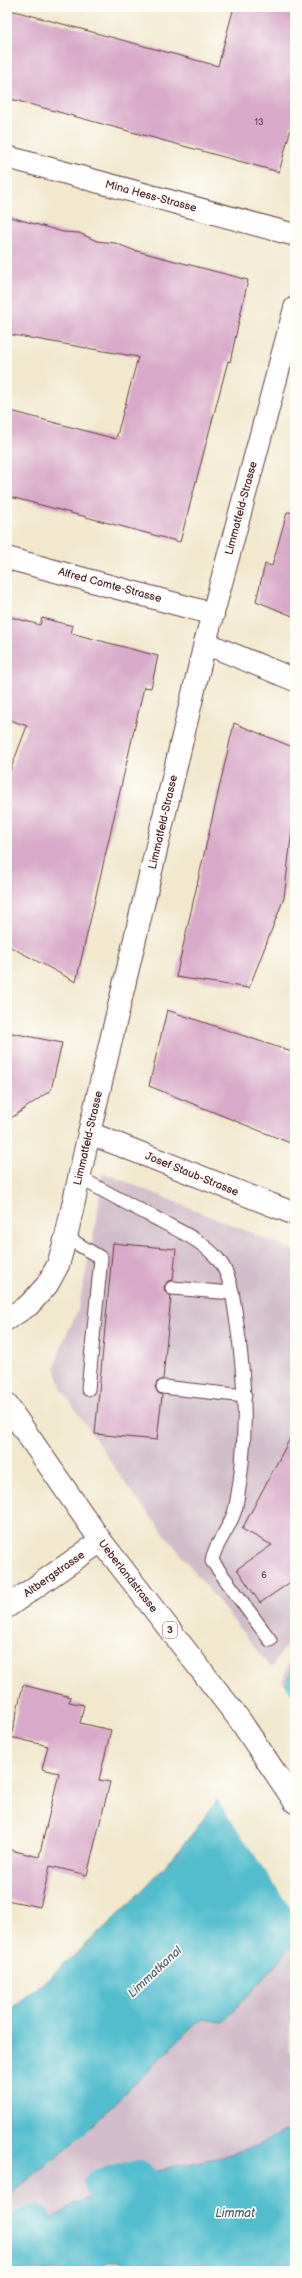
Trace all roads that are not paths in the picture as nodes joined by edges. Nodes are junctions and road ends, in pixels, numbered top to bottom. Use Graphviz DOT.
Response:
graph roads {
  1 [pos="7,157"];
  2 [pos="295,235"];
  3 [pos="295,308"];
  4 [pos="7,558"];
  5 [pos="213,614"];
  6 [pos="205,643"];
  7 [pos="295,680"];
  8 [pos="89,1132"];
  9 [pos="79,1177"];
  10 [pos="295,1214"];
  11 [pos="66,1237"];
  12 [pos="172,1288"];
  13 [pos="232,1293"];
  14 [pos="7,1319"];
  15 [pos="163,1388"];
  16 [pos="88,1389"];
  17 [pos="245,1396"];
  18 [pos="7,1405"];
  19 [pos="101,1541"];
  20 [pos="7,1607"];
  21 [pos="270,1640"];
  22 [pos="295,1802"];
  1 -- 2 [label="street, Mina Hess-Strasse"];
  3 -- 5 [label="street, Limmatfeld-Strasse"];
  4 -- 5 [label="street, Alfred Comte-Strasse"];
  5 -- 6 [label="street, Limmatfeld-Strasse"];
  6 -- 7 [label="street"];
  6 -- 8 [label="street, Limmatfeld-Strasse"];
  8 -- 9 [label="street, Limmatfeld-Strasse"];
  8 -- 10 [label="street, Josef Staub-Strasse"];
  9 -- 11 [label="street, Limmatfeld-Strasse"];
  9 -- 13 [label="lane"];
  11 -- 14 [label="street, Limmatfeld-Strasse"];
  11 -- 16 [label="lane"];
  12 -- 13 [label="lane"];
  13 -- 17 [label="lane"];
  15 -- 17 [label="lane"];
  17 -- 21 [label="lane"];
  18 -- 19 [label="street, Ueberlandstrasse / 3"];
  19 -- 20 [label="street, Altbergstrasse"];
  19 -- 22 [label="street, Ueberlandstrasse / 3"];
}
